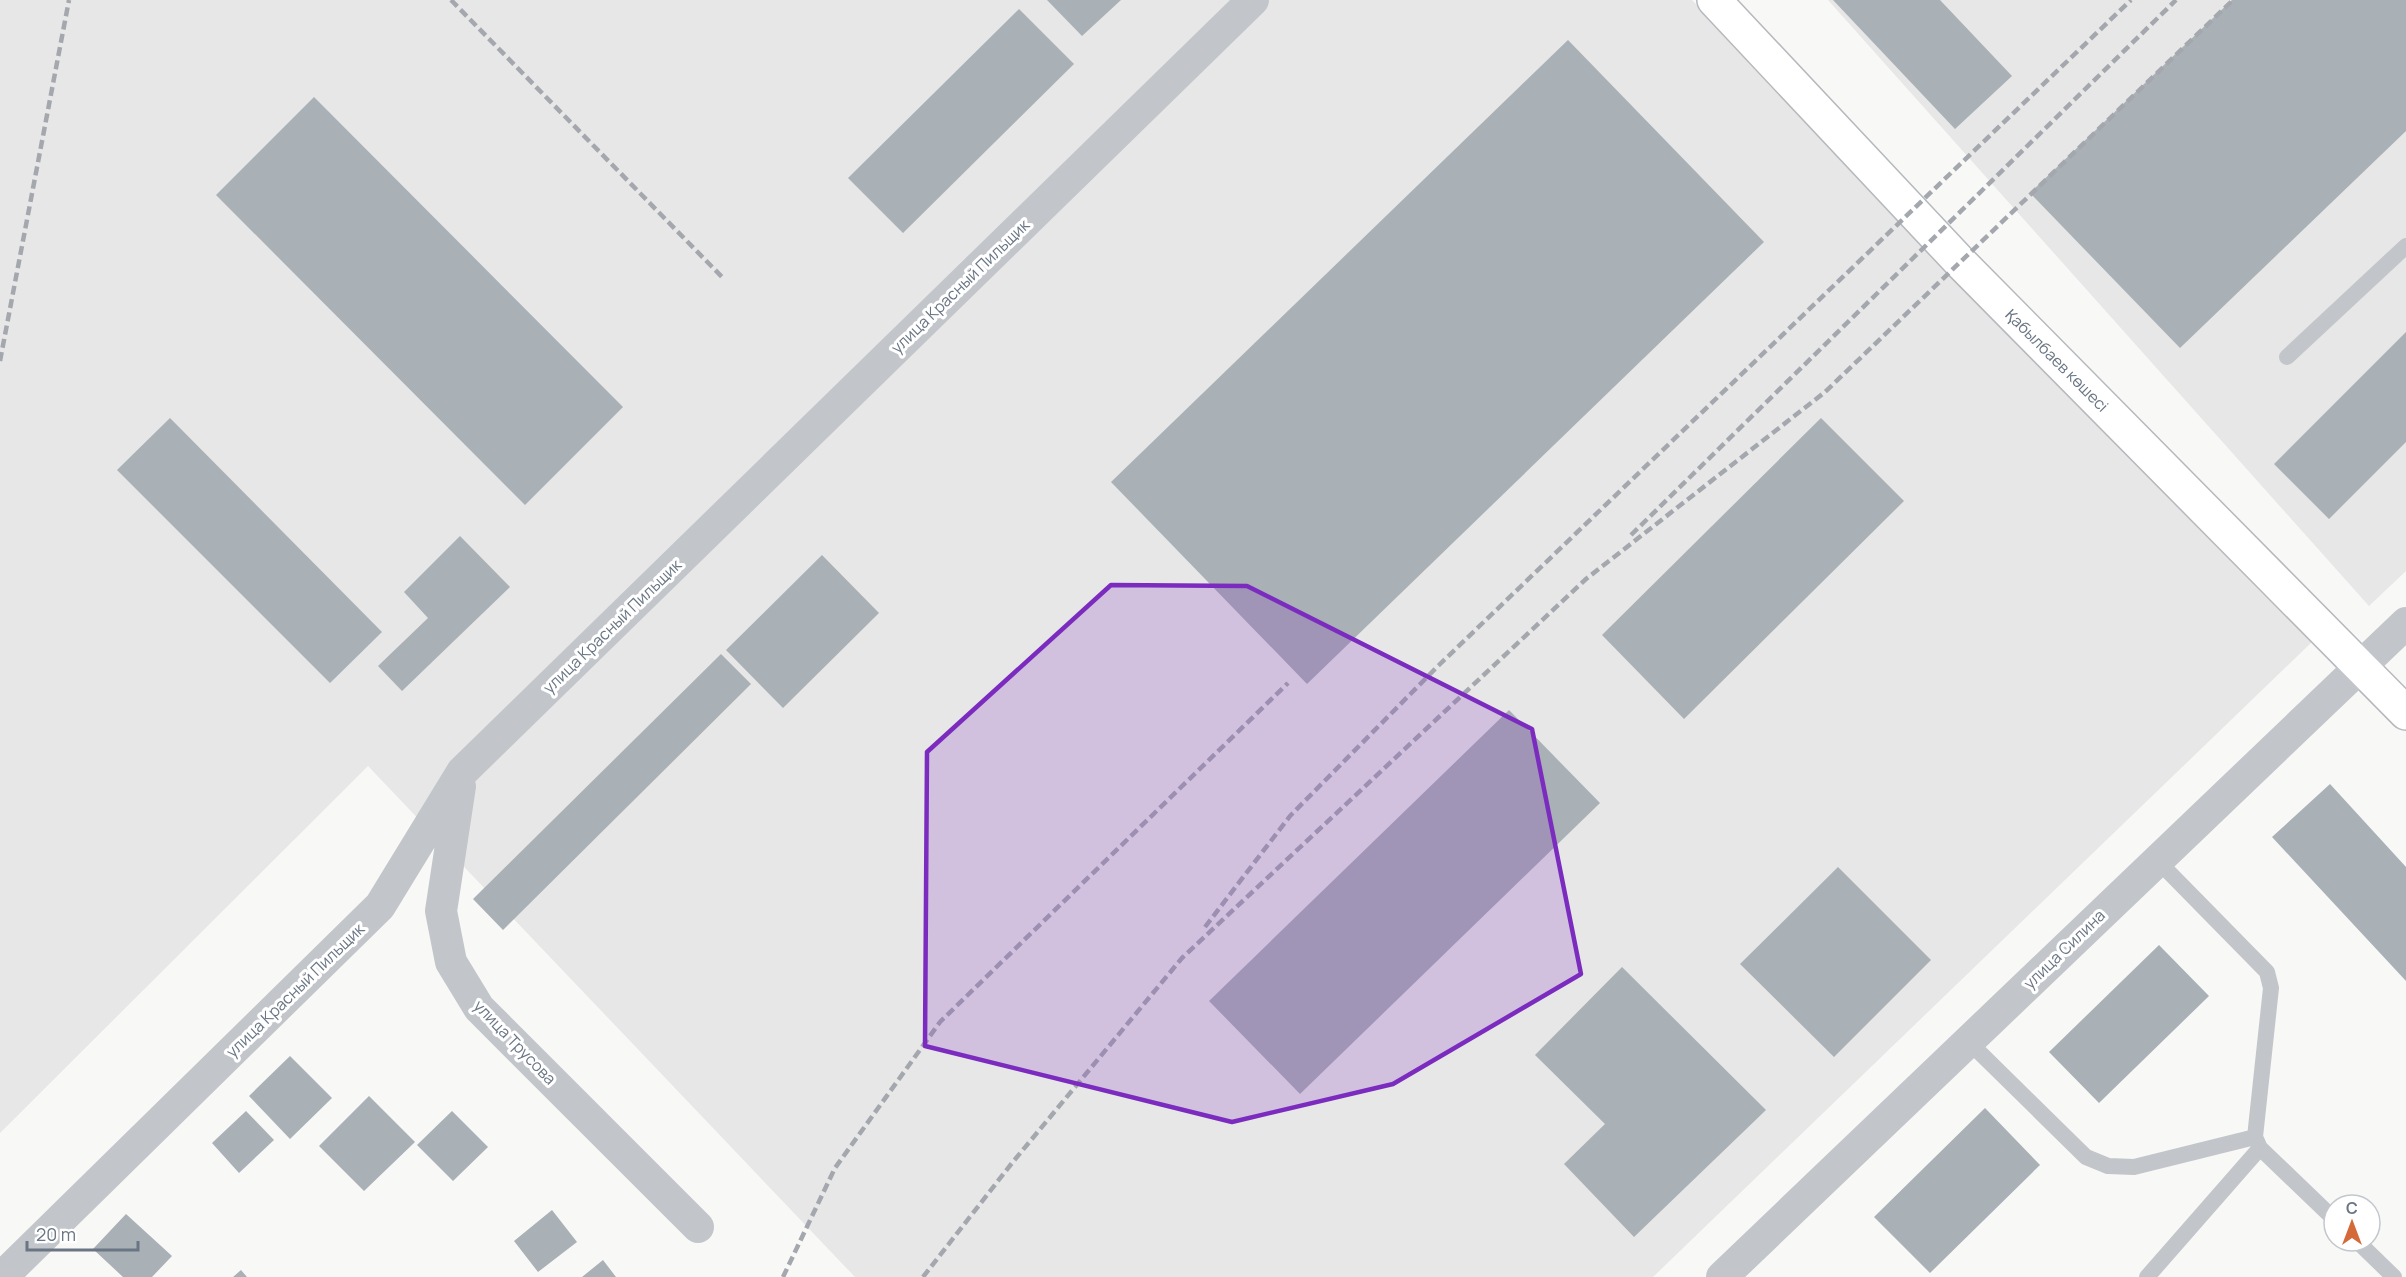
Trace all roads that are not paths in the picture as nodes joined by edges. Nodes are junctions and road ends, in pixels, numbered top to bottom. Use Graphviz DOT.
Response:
graph roads {
  1 [pos="1253,0"];
  2 [pos="1714,0"];
  3 [pos="2405,249"];
  4 [pos="2287,357"];
  5 [pos="2406,623"];
  6 [pos="2359,666"];
  7 [pos="2406,713"];
  8 [pos="462,772"];
  9 [pos="2157,860"];
  10 [pos="1968,1041"];
  11 [pos="2257,1143"];
  12 [pos="2322,1207"];
  13 [pos="698,1227"];
  14 [pos="2369,1253"];
  15 [pos="2,1277"];
  16 [pos="1722,1277"];
  17 [pos="2147,1277"];
  18 [pos="2394,1277"];
  1 -- 8 [label="street, улица Красный Пильщик"];
  2 -- 6 [label="main road, Қабылбаев көшесі"];
  3 -- 4 [label="lane"];
  5 -- 6 [label="street, улица Силина"];
  6 -- 7 [label="main road, Қабылбаев көшесі"];
  6 -- 9 [label="street, улица Силина"];
  8 -- 13 [label="street, улица Трусова"];
  8 -- 15 [label="street, улица Красный Пильщик"];
  9 -- 10 [label="street, улица Силина"];
  9 -- 11 [label="lane"];
  10 -- 11 [label="lane"];
  10 -- 16 [label="street, улица Силина"];
  11 -- 12 [label="lane"];
  11 -- 17 [label="lane"];
  14 -- 18 [label="lane"];
}
